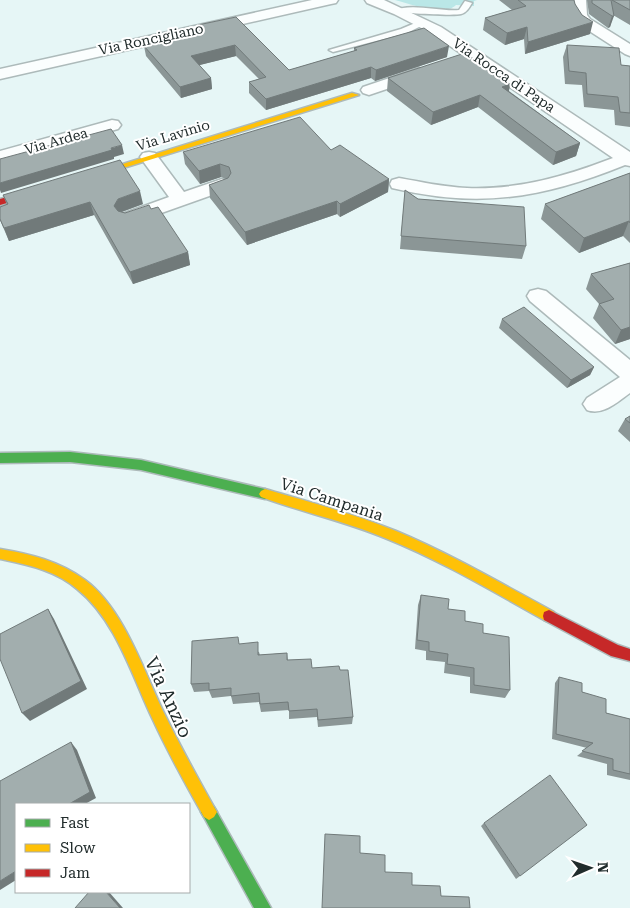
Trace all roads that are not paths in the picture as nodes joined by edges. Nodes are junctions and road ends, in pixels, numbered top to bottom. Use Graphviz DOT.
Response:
graph roads {
  1 [pos="331,0"];
  2 [pos="372,0"];
  3 [pos="579,0"];
  4 [pos="468,3"];
  5 [pos="400,10"];
  6 [pos="424,23"];
  7 [pos="333,50"];
  8 [pos="630,51"];
  9 [pos="473,55"];
  10 [pos="452,62"];
  11 [pos="433,68"];
  12 [pos="0,74"];
  13 [pos="362,92"];
  14 [pos="112,124"];
  15 [pos="0,157"];
  16 [pos="149,158"];
  17 [pos="629,159"];
  18 [pos="75,180"];
  19 [pos="400,184"];
  20 [pos="222,185"];
  21 [pos="56,186"];
  22 [pos="180,200"];
  23 [pos="0,202"];
  24 [pos="129,218"];
  25 [pos="538,296"];
  26 [pos="630,373"];
  27 [pos="630,382"];
  28 [pos="595,404"];
  29 [pos="0,458"];
  30 [pos="0,554"];
  31 [pos="630,654"];
  32 [pos="263,908"];
  1 -- 12 [label="street, Via Roncigliano"];
  2 -- 5 [label="street, Via Rocca di Papa"];
  3 -- 8 [label="street"];
  4 -- 5 [label="lane"];
  5 -- 6 [label="street, Via Rocca di Papa"];
  6 -- 7 [label="lane"];
  6 -- 9 [label="street, Via Rocca di Papa"];
  9 -- 10 [label="street"];
  9 -- 17 [label="street, Via Rocca di Papa"];
  11 -- 13 [label="street"];
  13 -- 16 [label="street, Via Lavinio"];
  14 -- 15 [label="street, Via Ardea"];
  16 -- 18 [label="street, Via Lavinio"];
  16 -- 22 [label="street"];
  17 -- 19 [label="street"];
  20 -- 22 [label="street"];
  21 -- 23 [label="street"];
  22 -- 24 [label="street"];
  25 -- 26 [label="street"];
  27 -- 28 [label="street"];
  29 -- 31 [label="street, Via Campania"];
  30 -- 32 [label="street, Via Anzio"];
}
